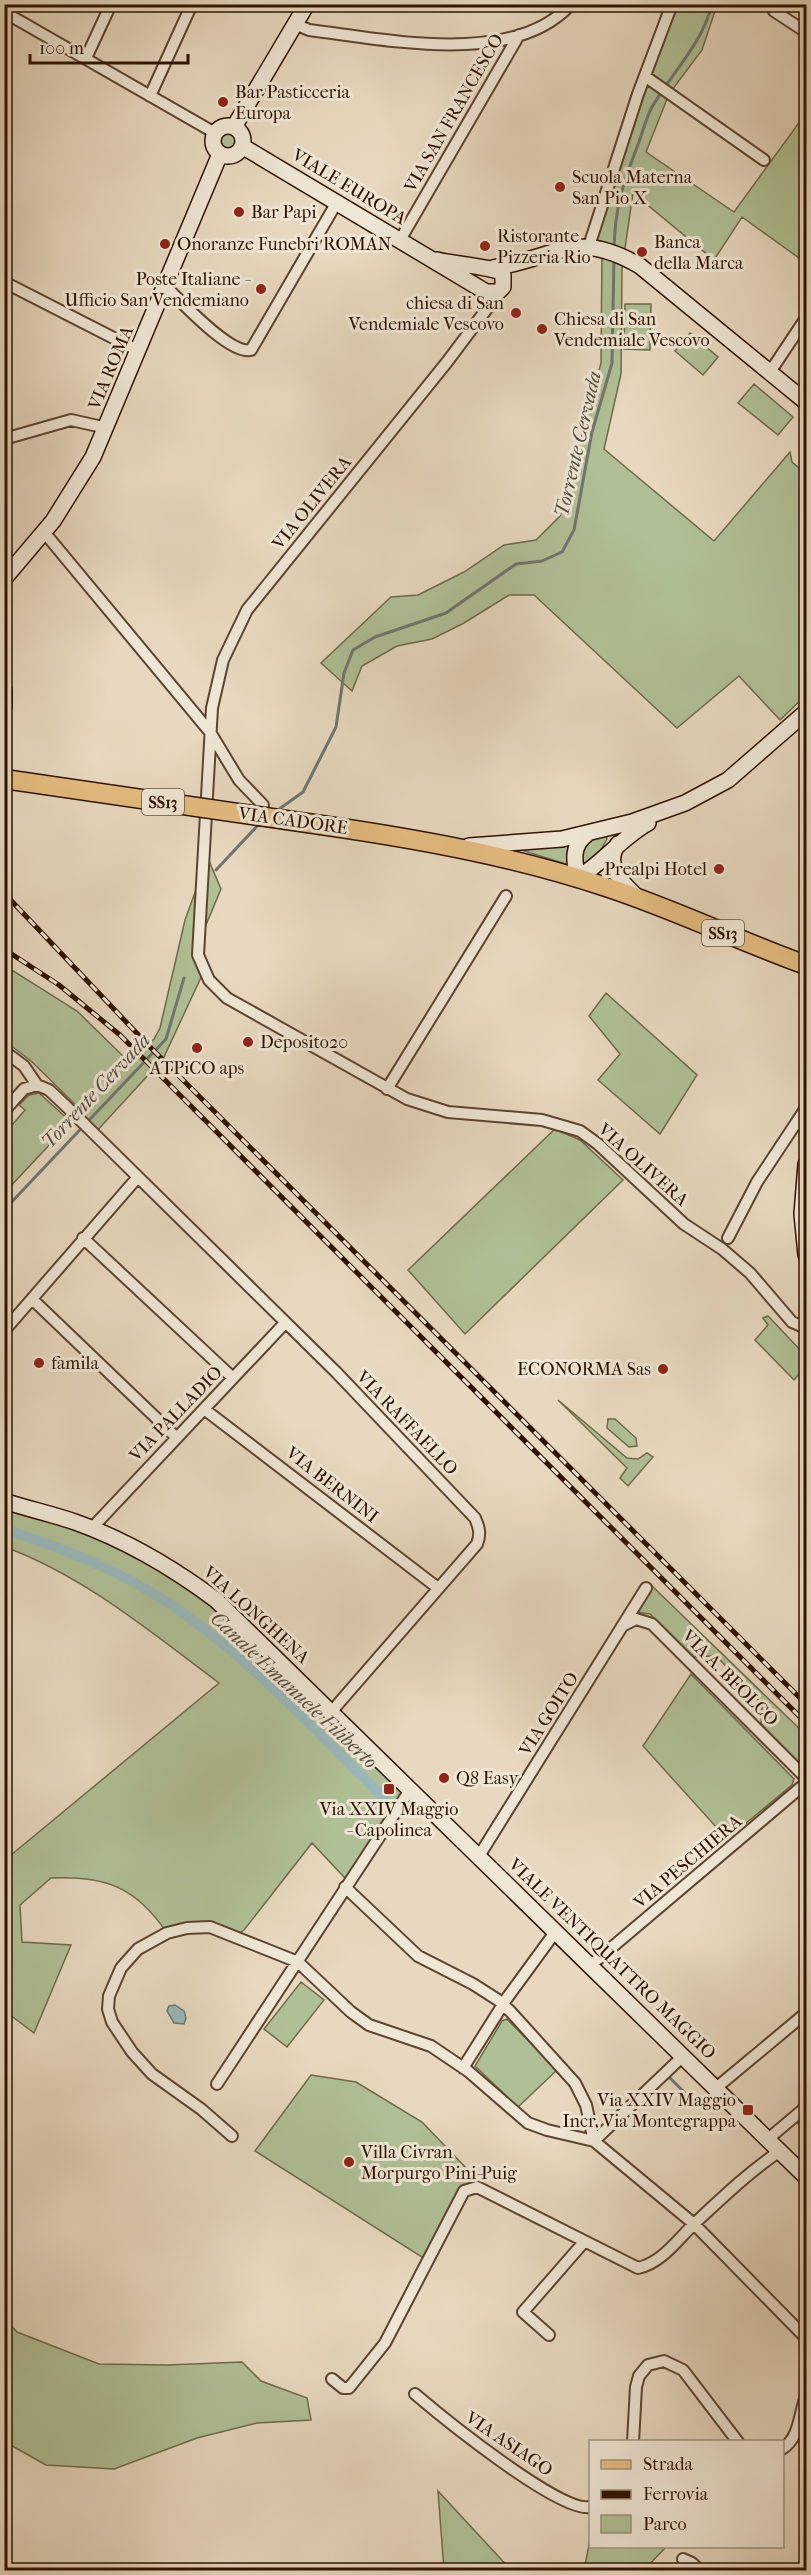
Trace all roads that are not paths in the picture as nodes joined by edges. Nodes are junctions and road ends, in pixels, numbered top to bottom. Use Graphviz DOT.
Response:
graph roads {
  1 [pos="111,4"];
  2 [pos="191,4"];
  3 [pos="307,4"];
  4 [pos="572,4"];
  5 [pos="672,4"];
  6 [pos="774,11"];
  7 [pos="4,12"];
  8 [pos="295,24"];
  9 [pos="807,32"];
  10 [pos="519,35"];
  11 [pos="86,58"];
  12 [pos="646,77"];
  13 [pos="150,96"];
  14 [pos="234,127"];
  15 [pos="215,133"];
  16 [pos="242,146"];
  17 [pos="220,154"];
  18 [pos="764,160"];
  19 [pos="337,202"];
  20 [pos="400,240"];
  21 [pos="590,247"];
  22 [pos="543,254"];
  23 [pos="437,260"];
  24 [pos="491,268"];
  25 [pos="4,282"];
  26 [pos="166,287"];
  27 [pos="502,288"];
  28 [pos="483,290"];
  29 [pos="481,315"];
  30 [pos="807,318"];
  31 [pos="139,351"];
  32 [pos="770,372"];
  33 [pos="807,402"];
  34 [pos="106,428"];
  35 [pos="4,439"];
  36 [pos="44,532"];
  37 [pos="4,579"];
  38 [pos="4,690"];
  39 [pos="4,707"];
  40 [pos="807,711"];
  41 [pos="210,732"];
  42 [pos="4,779"];
  43 [pos="685,803"];
  44 [pos="263,805"];
  45 [pos="587,834"];
  46 [pos="622,840"];
  47 [pos="450,846"];
  48 [pos="578,878"];
  49 [pos="506,896"];
  50 [pos="639,899"];
  51 [pos="807,965"];
  52 [pos="4,1051"];
  53 [pos="36,1084"];
  54 [pos="387,1089"];
  55 [pos="807,1108"];
  56 [pos="4,1111"];
  57 [pos="801,1125"];
  58 [pos="807,1164"];
  59 [pos="138,1178"];
  60 [pos="728,1238"];
  61 [pos="83,1239"];
  62 [pos="807,1255"];
  63 [pos="32,1299"];
  64 [pos="285,1323"];
  65 [pos="807,1328"];
  66 [pos="4,1331"];
  67 [pos="233,1378"];
  68 [pos="204,1409"];
  69 [pos="176,1437"];
  70 [pos="4,1501"];
  71 [pos="92,1528"];
  72 [pos="438,1588"];
  73 [pos="646,1588"];
  74 [pos="624,1626"];
  75 [pos="332,1711"];
  76 [pos="389,1769"];
  77 [pos="807,1778"];
  78 [pos="807,1783"];
  79 [pos="410,1790"];
  80 [pos="479,1856"];
  81 [pos="345,1887"];
  82 [pos="556,1931"];
  83 [pos="297,1962"];
  84 [pos="591,1965"];
  85 [pos="503,2005"];
  86 [pos="807,2013"];
  87 [pos="683,2056"];
  88 [pos="463,2068"];
  89 [pos="217,2084"];
  90 [pos="716,2088"];
  91 [pos="807,2107"];
  92 [pos="232,2136"];
  93 [pos="768,2139"];
  94 [pos="594,2141"];
  95 [pos="780,2151"];
  96 [pos="803,2168"];
  97 [pos="694,2224"];
  98 [pos="584,2242"];
  99 [pos="549,2335"];
  100 [pos="807,2338"];
  101 [pos="332,2379"];
  102 [pos="415,2394"];
  103 [pos="807,2396"];
  104 [pos="633,2440"];
  105 [pos="736,2440"];
  106 [pos="784,2448"];
  107 [pos="589,2507"];
  108 [pos="683,2559"];
  109 [pos="699,2571"];
  1 -- 11 [label="street"];
  2 -- 13 [label="street"];
  3 -- 8 [label="street"];
  4 -- 10 [label="street"];
  5 -- 12 [label="street"];
  6 -- 9 [label="street"];
  7 -- 11 [label="street"];
  8 -- 10 [label="street"];
  8 -- 14 [label="street"];
  10 -- 20 [label="street, VIA SAN FRANCESCO"];
  11 -- 13 [label="street"];
  12 -- 18 [label="street"];
  12 -- 21 [label="street"];
  13 -- 15 [label="street"];
  14 -- 15 [label="street"];
  14 -- 16 [label="street"];
  15 -- 17 [label="street"];
  16 -- 17 [label="street"];
  16 -- 19 [label="street, VIALE EUROPA"];
  17 -- 26 [label="street, VIA ROMA"];
  19 -- 20 [label="street, VIALE EUROPA"];
  19 -- 26 [label="street"];
  20 -- 23 [label="street, VIALE EUROPA"];
  21 -- 22 [label="street, VIALE EUROPA"];
  21 -- 32 [label="street"];
  22 -- 24 [label="street, VIALE EUROPA"];
  22 -- 27 [label="street, VIALE EUROPA"];
  23 -- 24 [label="street, VIALE EUROPA"];
  23 -- 28 [label="street, VIALE EUROPA"];
  24 -- 27 [label="street"];
  24 -- 28 [label="street"];
  25 -- 31 [label="street"];
  26 -- 31 [label="street, VIA ROMA"];
  27 -- 28 [label="street"];
  27 -- 29 [label="street, VIA OLIVERA"];
  28 -- 29 [label="street"];
  29 -- 41 [label="street, VIA OLIVERA"];
  30 -- 32 [label="street"];
  31 -- 34 [label="street, VIA ROMA"];
  32 -- 33 [label="street"];
  34 -- 35 [label="street"];
  34 -- 36 [label="street, VIA ROMA"];
  36 -- 37 [label="street, VIA ROMA"];
  36 -- 41 [label="street"];
  38 -- 39 [label="street"];
  40 -- 43 [label="street"];
  41 -- 44 [label="street"];
  41 -- 54 [label="street, VIA OLIVERA"];
  42 -- 47 [label="main road, VIA CADORE / SS13, bridge"];
  43 -- 45 [label="street"];
  43 -- 46 [label="street"];
  45 -- 47 [label="street"];
  45 -- 48 [label="street"];
  46 -- 48 [label="street"];
  46 -- 50 [label="street"];
  47 -- 48 [label="main road, VIA CADORE / SS13"];
  48 -- 50 [label="main road, SS13"];
  49 -- 54 [label="street"];
  50 -- 51 [label="main road, SS13"];
  52 -- 53 [label="street, VIA RAFFAELLO"];
  53 -- 56 [label="street"];
  53 -- 59 [label="street, VIA RAFFAELLO"];
  54 -- 65 [label="street, VIA OLIVERA"];
  55 -- 57 [label="street"];
  57 -- 60 [label="street"];
  58 -- 62 [label="street"];
  59 -- 61 [label="street"];
  59 -- 64 [label="street, VIA RAFFAELLO"];
  61 -- 63 [label="street"];
  61 -- 67 [label="street"];
  63 -- 66 [label="street"];
  63 -- 69 [label="street"];
  64 -- 67 [label="street, VIA PALLADIO"];
  64 -- 72 [label="street, VIA RAFFAELLO"];
  67 -- 68 [label="street, VIA PALLADIO"];
  68 -- 69 [label="street, VIA PALLADIO"];
  68 -- 72 [label="street, VIA BERNINI"];
  69 -- 71 [label="street, VIA PALLADIO"];
  70 -- 71 [label="street, VIA LONGHENA"];
  71 -- 75 [label="street, VIA LONGHENA"];
  72 -- 75 [label="street, VIA RAFFAELLO"];
  73 -- 74 [label="street, VIA GOITO"];
  74 -- 77 [label="street, VIA A. BEOLCO"];
  74 -- 80 [label="street, VIA GOITO"];
  75 -- 76 [label="street, VIA LONGHENA"];
  76 -- 79 [label="street, VIALE VENTIQUATTRO MAGGIO"];
  78 -- 84 [label="street, VIA PESCHIERA"];
  79 -- 80 [label="street, VIALE VENTIQUATTRO MAGGIO"];
  79 -- 81 [label="street"];
  80 -- 82 [label="street, VIALE VENTIQUATTRO MAGGIO"];
  81 -- 83 [label="street"];
  81 -- 85 [label="street"];
  82 -- 84 [label="street, VIALE VENTIQUATTRO MAGGIO"];
  82 -- 85 [label="street"];
  83 -- 88 [label="street"];
  83 -- 89 [label="street"];
  83 -- 92 [label="street"];
  84 -- 87 [label="street, VIALE VENTIQUATTRO MAGGIO"];
  85 -- 88 [label="street"];
  85 -- 94 [label="street"];
  86 -- 90 [label="street"];
  87 -- 90 [label="street, VIALE VENTIQUATTRO MAGGIO"];
  87 -- 94 [label="street"];
  88 -- 94 [label="street"];
  90 -- 93 [label="street, VIALE VENTIQUATTRO MAGGIO"];
  91 -- 93 [label="street"];
  93 -- 95 [label="street, VIALE VENTIQUATTRO MAGGIO"];
  94 -- 97 [label="street"];
  95 -- 96 [label="street, VIALE VENTIQUATTRO MAGGIO"];
  95 -- 97 [label="street"];
  97 -- 98 [label="street"];
  97 -- 100 [label="street"];
  98 -- 99 [label="street"];
  98 -- 101 [label="street"];
  102 -- 107 [label="street, VIA ASIAGO"];
  103 -- 106 [label="street"];
  104 -- 105 [label="street"];
  108 -- 109 [label="street"];
}
